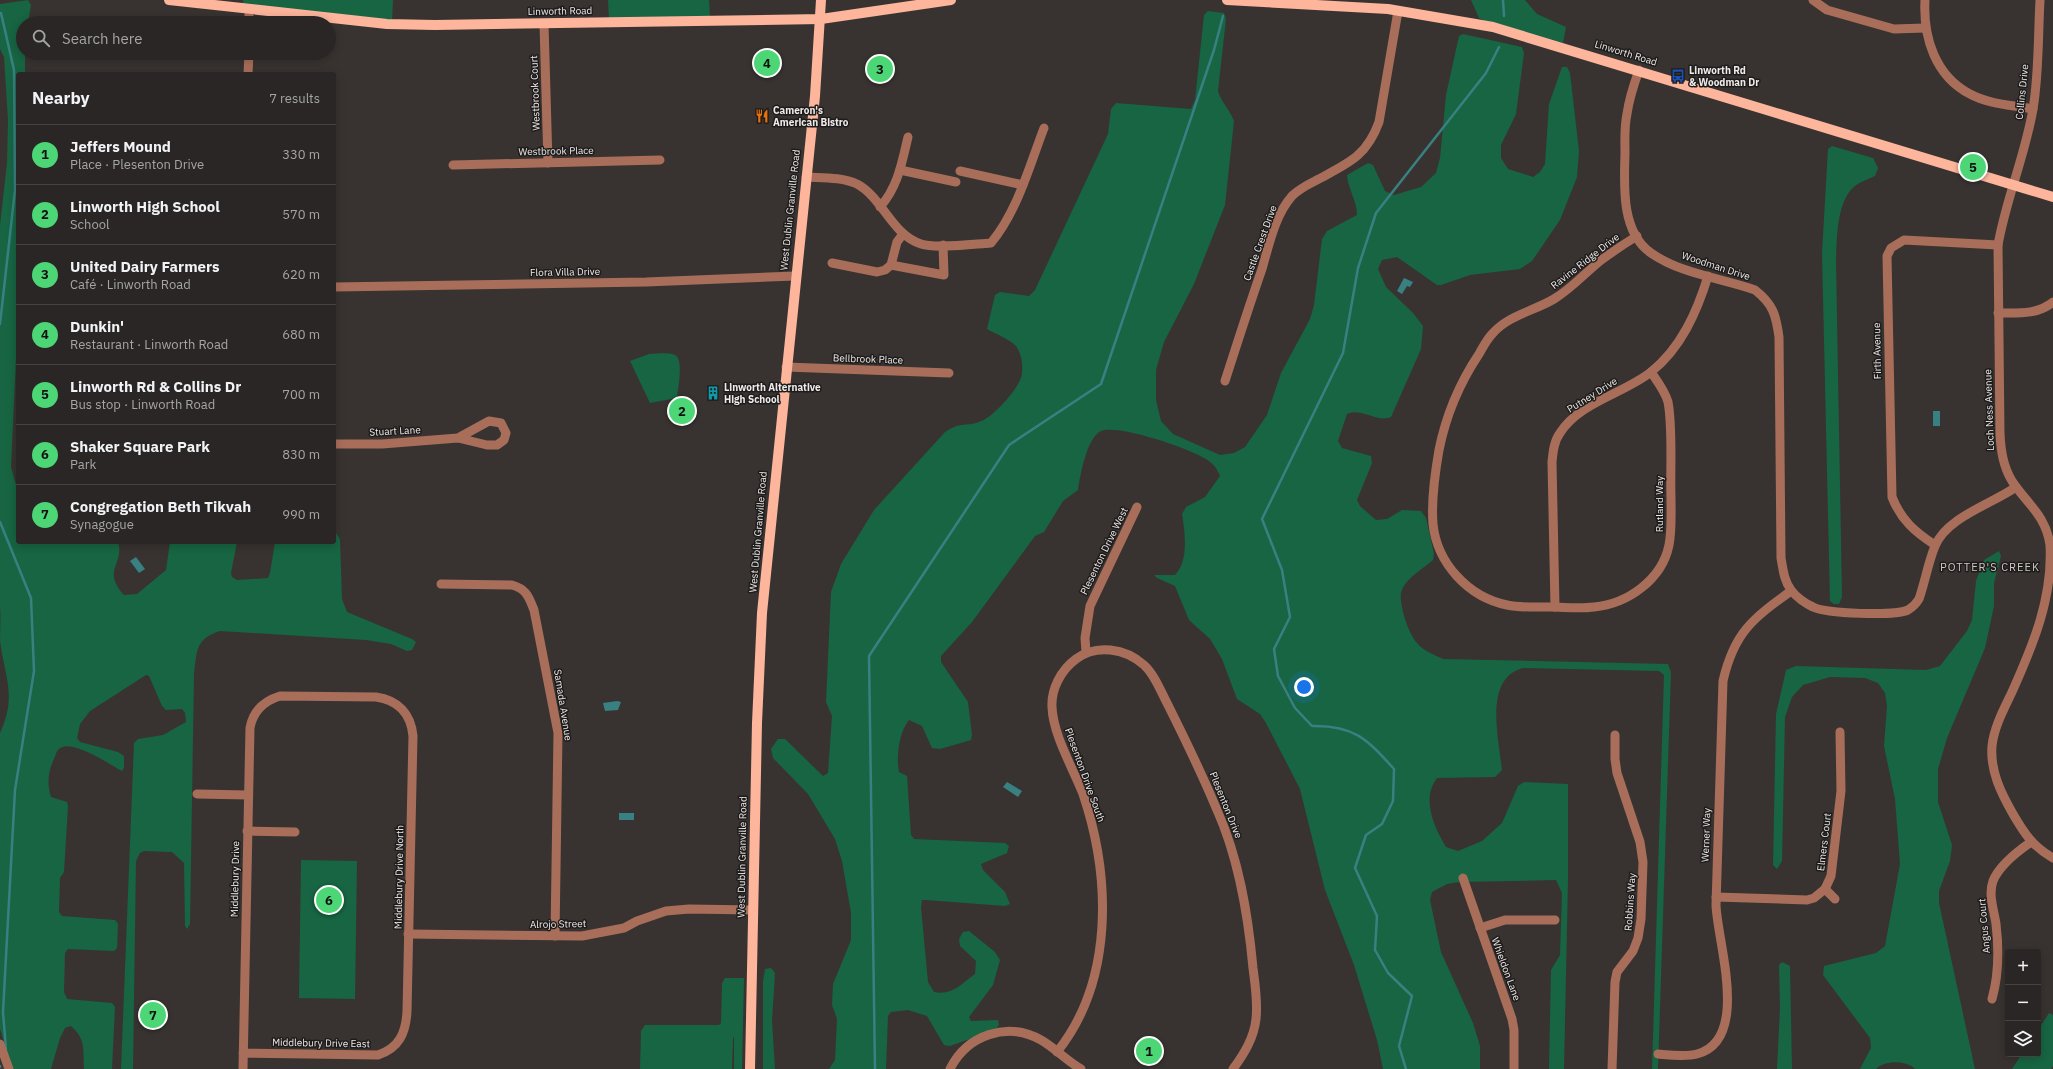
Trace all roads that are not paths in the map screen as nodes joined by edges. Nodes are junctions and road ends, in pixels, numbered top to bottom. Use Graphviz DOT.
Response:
graph roads {
  1 [pos="169,0"];
  2 [pos="821,0"];
  3 [pos="951,0"];
  4 [pos="1227,0"];
  5 [pos="1813,0"];
  6 [pos="1925,0"];
  7 [pos="2040,0"];
  8 [pos="249,9"];
  9 [pos="1398,11"];
  10 [pos="249,16"];
  11 [pos="312,16"];
  12 [pos="336,19"];
  13 [pos="821,19"];
  14 [pos="544,24"];
  15 [pos="1925,28"];
  16 [pos="249,60"];
  17 [pos="1639,70"];
  18 [pos="248,72"];
  19 [pos="2033,109"];
  20 [pos="1044,128"];
  21 [pos="908,137"];
  22 [pos="660,160"];
  23 [pos="548,163"];
  24 [pos="453,165"];
  25 [pos="900,170"];
  26 [pos="960,171"];
  27 [pos="806,177"];
  28 [pos="956,182"];
  29 [pos="1023,185"];
  30 [pos="2013,185"];
  31 [pos="2053,197"];
  32 [pos="880,207"];
  33 [pos="903,234"];
  34 [pos="1636,236"];
  35 [pos="1998,245"];
  36 [pos="943,246"];
  37 [pos="832,263"];
  38 [pos="890,265"];
  39 [pos="796,276"];
  40 [pos="1708,276"];
  41 [pos="336,287"];
  42 [pos="2053,302"];
  43 [pos="1998,313"];
  44 [pos="786,367"];
  45 [pos="1651,372"];
  46 [pos="949,373"];
  47 [pos="1225,381"];
  48 [pos="458,438"];
  49 [pos="336,444"];
  50 [pos="2016,486"];
  51 [pos="1137,508"];
  52 [pos="2052,544"];
  53 [pos="1935,545"];
  54 [pos="441,584"];
  55 [pos="1791,591"];
  56 [pos="1555,607"];
  57 [pos="1086,652"];
  58 [pos="402,709"];
  59 [pos="1840,732"];
  60 [pos="1615,734"];
  61 [pos="197,794"];
  62 [pos="248,795"];
  63 [pos="247,831"];
  64 [pos="295,832"];
  65 [pos="2031,842"];
  66 [pos="2053,858"];
  67 [pos="1464,878"];
  68 [pos="1825,889"];
  69 [pos="1716,897"];
  70 [pos="1835,898"];
  71 [pos="753,910"];
  72 [pos="1554,920"];
  73 [pos="1480,928"];
  74 [pos="408,934"];
  75 [pos="556,936"];
  76 [pos="1992,999"];
  77 [pos="0,1044"];
  78 [pos="396,1045"];
  79 [pos="1057,1052"];
  80 [pos="243,1053"];
  81 [pos="1658,1054"];
  82 [pos="9,1069"];
  83 [pos="242,1069"];
  84 [pos="750,1069"];
  85 [pos="950,1069"];
  86 [pos="1081,1069"];
  87 [pos="1233,1069"];
  88 [pos="1514,1069"];
  89 [pos="1612,1069"];
  1 -- 8 [label="main road, Linworth Road"];
  2 -- 13 [label="main road, West Dublin Granville Road"];
  3 -- 13 [label="main road, Linworth Road"];
  4 -- 9 [label="main road, Linworth Road"];
  5 -- 15 [label="street"];
  6 -- 15 [label="street"];
  7 -- 19 [label="street, Collins Drive"];
  8 -- 10 [label="street"];
  8 -- 11 [label="main road, Linworth Road"];
  9 -- 17 [label="main road, Linworth Road"];
  9 -- 47 [label="street, Castle Crest Drive"];
  12 -- 14 [label="main road, Linworth Road"];
  13 -- 14 [label="main road, Linworth Road"];
  13 -- 27 [label="main road, West Dublin Granville Road"];
  14 -- 23 [label="street, Westbrook Court"];
  15 -- 19 [label="street"];
  16 -- 18 [label="street"];
  17 -- 30 [label="main road, Linworth Road"];
  17 -- 34 [label="street, Woodman Drive"];
  19 -- 30 [label="street, Collins Drive"];
  20 -- 29 [label="street"];
  21 -- 25 [label="street"];
  22 -- 23 [label="street, Westbrook Place"];
  23 -- 24 [label="street, Westbrook Place"];
  25 -- 28 [label="street"];
  25 -- 32 [label="street"];
  26 -- 29 [label="street"];
  27 -- 32 [label="street"];
  27 -- 39 [label="main road, West Dublin Granville Road"];
  29 -- 36 [label="street"];
  30 -- 31 [label="main road, Linworth Road"];
  30 -- 35 [label="street, Loch Ness Avenue"];
  32 -- 33 [label="street"];
  33 -- 36 [label="street"];
  33 -- 38 [label="street"];
  34 -- 40 [label="street, Woodman Drive"];
  34 -- 56 [label="street, Ravine Ridge Drive"];
  35 -- 43 [label="street, Loch Ness Avenue"];
  35 -- 53 [label="street, Firth Avenue"];
  36 -- 38 [label="street"];
  37 -- 38 [label="street"];
  39 -- 41 [label="street, Flora Villa Drive"];
  39 -- 44 [label="main road, West Dublin Granville Road"];
  40 -- 45 [label="street, Putney Drive"];
  40 -- 55 [label="street, Woodman Drive"];
  42 -- 43 [label="street"];
  43 -- 50 [label="street, Loch Ness Avenue"];
  44 -- 46 [label="street, Bellbrook Place"];
  44 -- 71 [label="main road, West Dublin Granville Road"];
  45 -- 56 [label="street, Putney Drive"];
  45 -- 56 [label="street, Rutland Way"];
  48 -- 48 [label="street, Stuart Lane"];
  48 -- 49 [label="street, Stuart Lane"];
  50 -- 52 [label="street, Loch Ness Avenue"];
  50 -- 53 [label="street"];
  51 -- 57 [label="street, Plesenton Drive West"];
  52 -- 65 [label="street, Loch Ness Avenue"];
  53 -- 55 [label="street"];
  54 -- 75 [label="street, Samada Avenue"];
  55 -- 69 [label="street, Werner Way"];
  57 -- 79 [label="street, Plesenton Drive South"];
  57 -- 87 [label="street, Plesenton Drive"];
  58 -- 62 [label="street, Middlebury Drive"];
  58 -- 74 [label="street, Middlebury Drive North"];
  59 -- 68 [label="street, Elmers Court"];
  60 -- 89 [label="street, Robbins Way"];
  61 -- 62 [label="street"];
  62 -- 63 [label="street, Middlebury Drive"];
  63 -- 64 [label="street"];
  63 -- 80 [label="street, Middlebury Drive"];
  65 -- 66 [label="street, Loch Ness Avenue"];
  65 -- 76 [label="street, Angus Court"];
  67 -- 73 [label="street, Whieldon Lane"];
  68 -- 69 [label="street"];
  68 -- 70 [label="street"];
  69 -- 81 [label="street, Werner Way"];
  71 -- 75 [label="street, Alrojo Street"];
  71 -- 84 [label="main road, West Dublin Granville Road"];
  72 -- 73 [label="street"];
  73 -- 88 [label="street, Whieldon Lane"];
  74 -- 75 [label="street, Alrojo Street"];
  74 -- 78 [label="street, Middlebury Drive North"];
  77 -- 82 [label="street"];
  78 -- 80 [label="street, Middlebury Drive East"];
  79 -- 85 [label="street"];
  79 -- 86 [label="street"];
  80 -- 83 [label="street, Middlebury Drive"];
}
